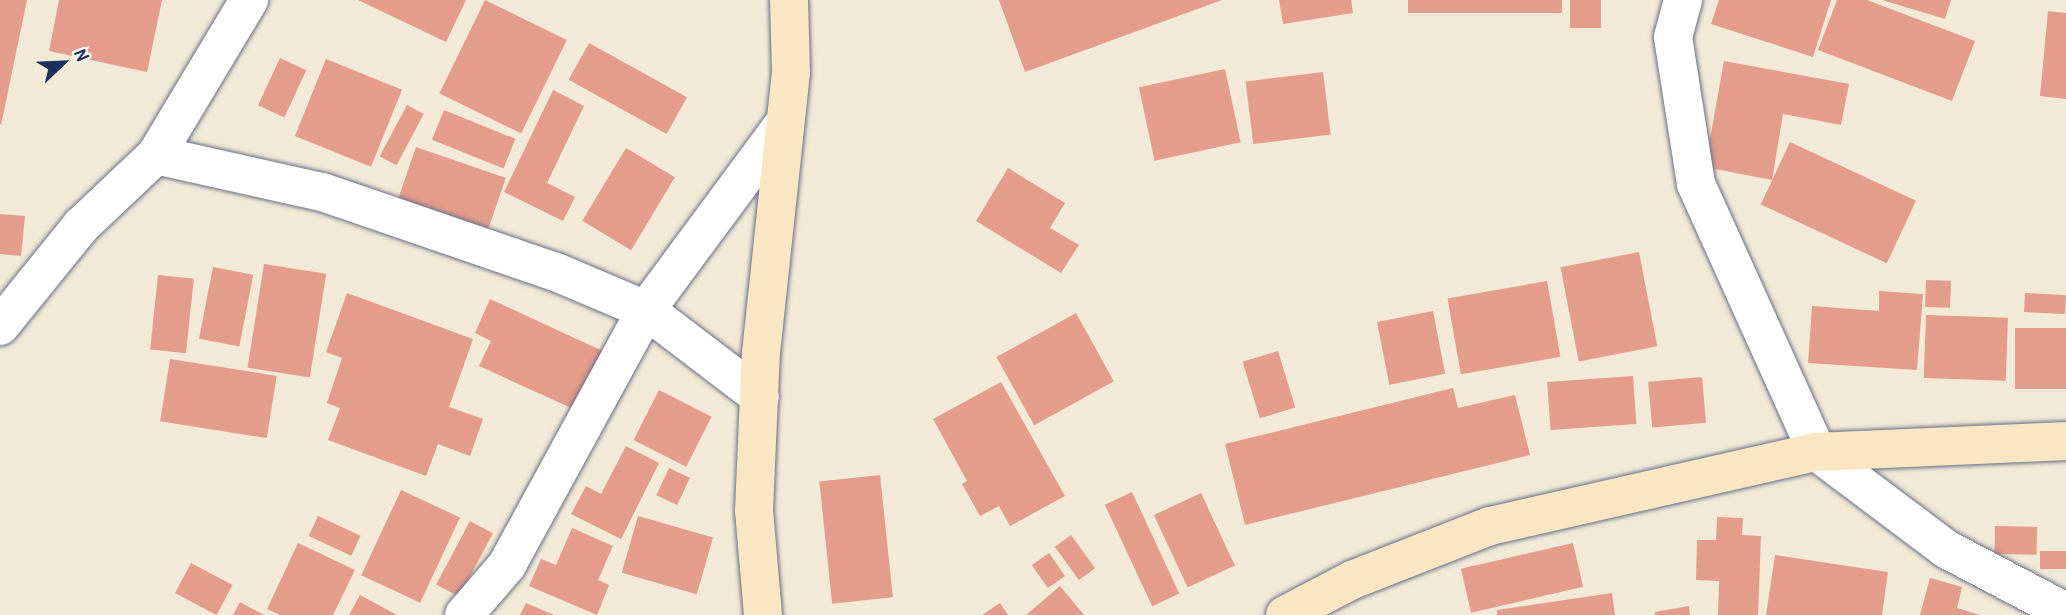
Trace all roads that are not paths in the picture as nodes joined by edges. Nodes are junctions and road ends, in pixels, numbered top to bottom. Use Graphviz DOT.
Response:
graph roads {
  1 [pos="249,0"];
  2 [pos="789,0"];
  3 [pos="1683,0"];
  4 [pos="785,122"];
  5 [pos="156,155"];
  6 [pos="646,310"];
  7 [pos="0,326"];
  8 [pos="760,397"];
  9 [pos="2066,442"];
  10 [pos="1817,452"];
  11 [pos="507,565"];
  12 [pos="2066,612"];
  13 [pos="464,615"];
  14 [pos="499,615"];
  15 [pos="763,615"];
  16 [pos="1285,615"];
  1 -- 5 [label="street"];
  2 -- 4 [label="main road"];
  3 -- 10 [label="street"];
  4 -- 6 [label="street"];
  4 -- 8 [label="main road"];
  5 -- 6 [label="street"];
  5 -- 7 [label="street"];
  6 -- 8 [label="street"];
  6 -- 11 [label="street"];
  8 -- 15 [label="main road"];
  9 -- 10 [label="main road"];
  10 -- 12 [label="street"];
  10 -- 16 [label="main road"];
  11 -- 13 [label="street"];
  11 -- 14 [label="street"];
}
